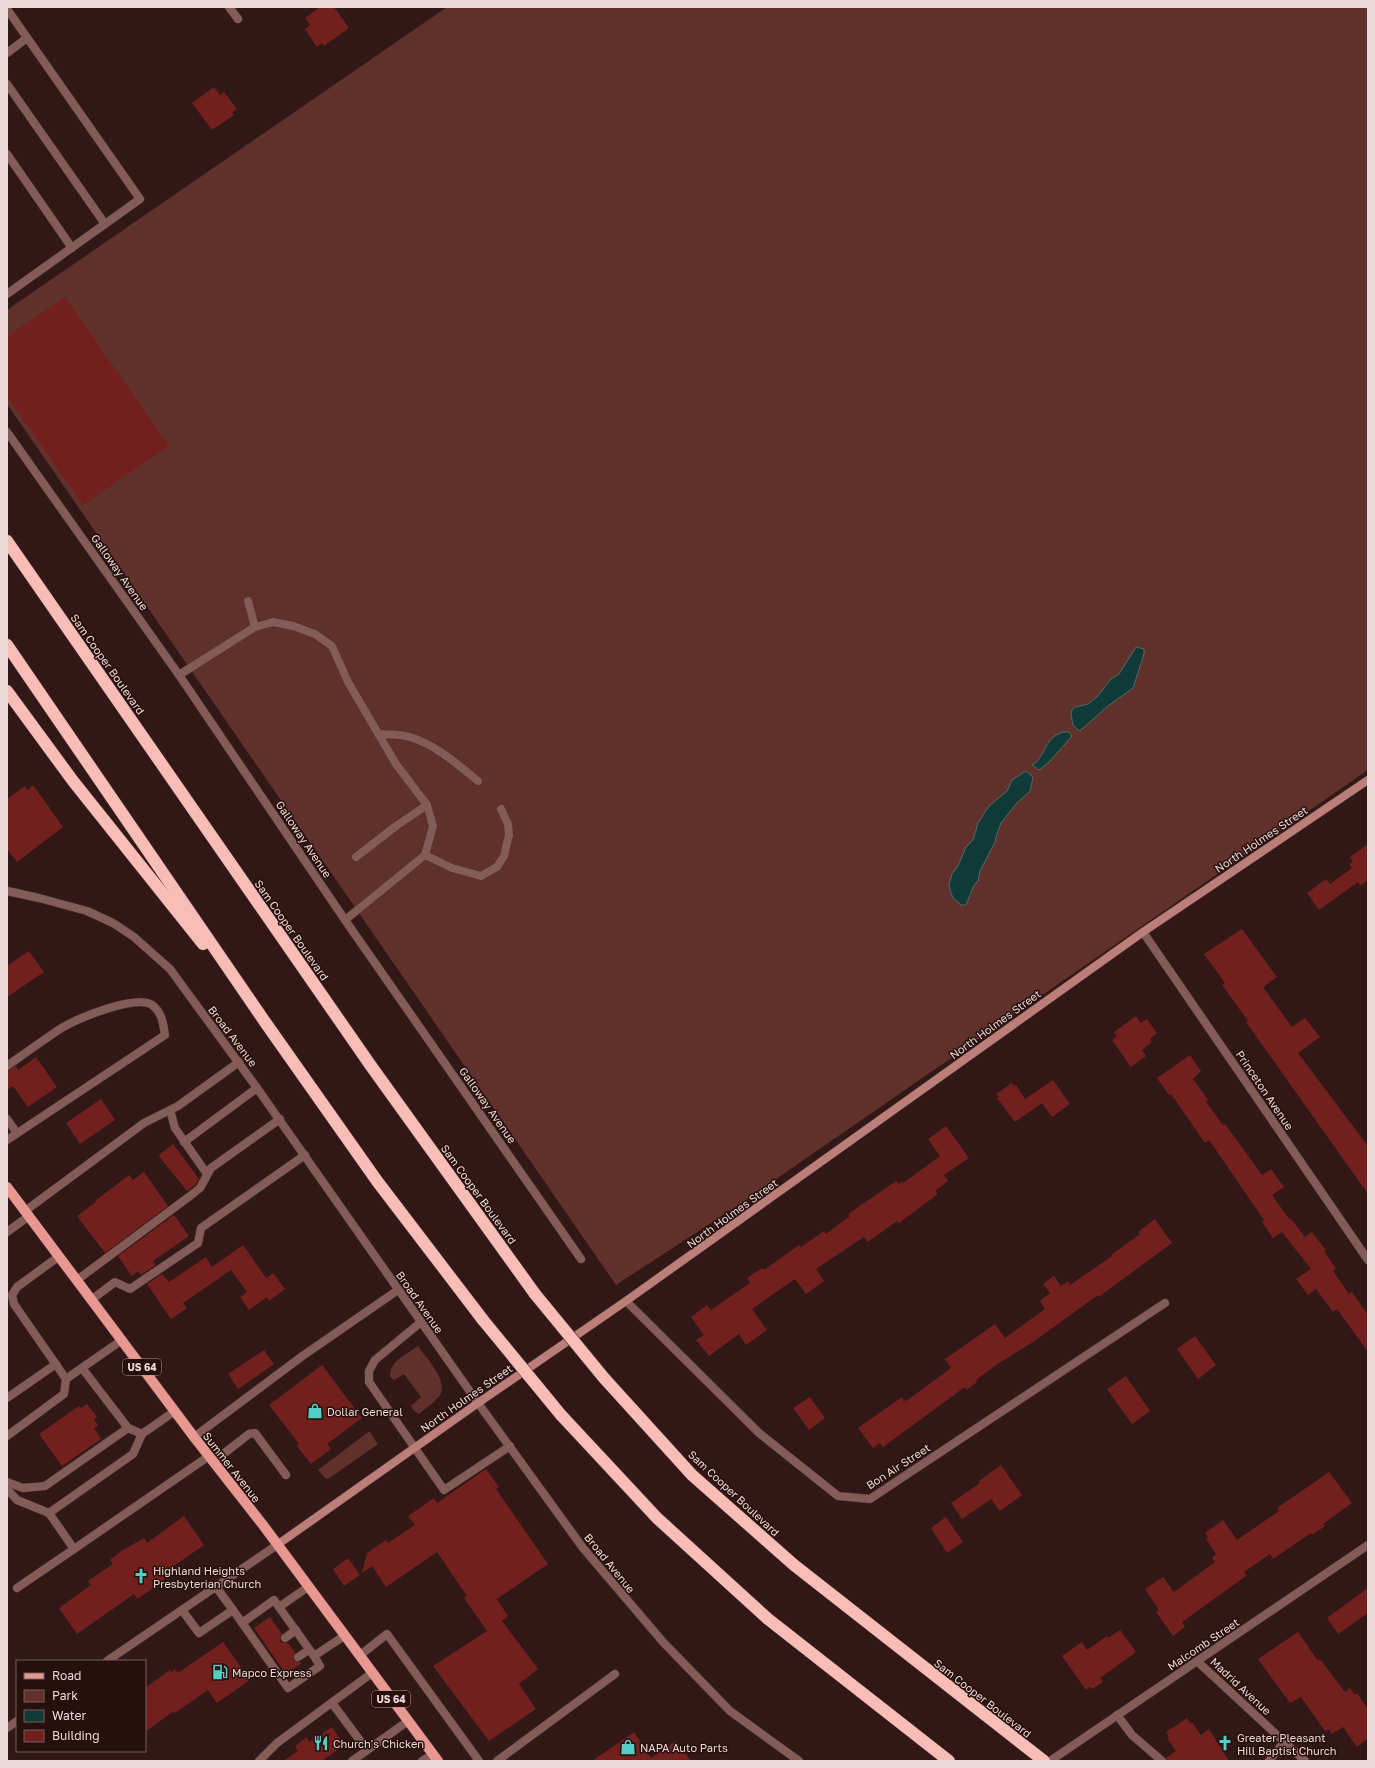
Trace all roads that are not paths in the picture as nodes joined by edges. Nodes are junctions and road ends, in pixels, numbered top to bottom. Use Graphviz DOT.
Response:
graph roads {
  1 [pos="229,7"];
  2 [pos="7,9"];
  3 [pos="238,19"];
  4 [pos="27,38"];
  5 [pos="7,53"];
  6 [pos="7,84"];
  7 [pos="7,154"];
  8 [pos="105,224"];
  9 [pos="72,248"];
  10 [pos="7,294"];
  11 [pos="7,432"];
  12 [pos="7,541"];
  13 [pos="248,601"];
  14 [pos="255,626"];
  15 [pos="7,645"];
  16 [pos="179,675"];
  17 [pos="7,691"];
  18 [pos="379,734"];
  19 [pos="1368,780"];
  20 [pos="478,781"];
  21 [pos="428,805"];
  22 [pos="501,809"];
  23 [pos="425,855"];
  24 [pos="356,857"];
  25 [pos="7,891"];
  26 [pos="345,920"];
  27 [pos="1143,932"];
  28 [pos="265,1022"];
  29 [pos="239,1062"];
  30 [pos="7,1066"];
  31 [pos="258,1088"];
  32 [pos="170,1110"];
  33 [pos="7,1119"];
  34 [pos="280,1119"];
  35 [pos="17,1133"];
  36 [pos="7,1140"];
  37 [pos="184,1142"];
  38 [pos="305,1155"];
  39 [pos="207,1174"];
  40 [pos="7,1187"];
  41 [pos="27,1214"];
  42 [pos="7,1232"];
  43 [pos="58,1257"];
  44 [pos="581,1259"];
  45 [pos="1368,1260"];
  46 [pos="77,1280"];
  47 [pos="398,1290"];
  48 [pos="91,1300"];
  49 [pos="626,1301"];
  50 [pos="1165,1303"];
  51 [pos="421,1322"];
  52 [pos="122,1340"];
  53 [pos="56,1364"];
  54 [pos="82,1368"];
  55 [pos="66,1379"];
  56 [pos="7,1398"];
  57 [pos="478,1403"];
  58 [pos="175,1411"];
  59 [pos="128,1428"];
  60 [pos="142,1434"];
  61 [pos="7,1436"];
  62 [pos="194,1437"];
  63 [pos="510,1446"];
  64 [pos="415,1448"];
  65 [pos="211,1459"];
  66 [pos="286,1475"];
  67 [pos="7,1482"];
  68 [pos="7,1489"];
  69 [pos="49,1513"];
  70 [pos="1368,1545"];
  71 [pos="277,1546"];
  72 [pos="74,1549"];
  73 [pos="216,1587"];
  74 [pos="308,1587"];
  75 [pos="17,1588"];
  76 [pos="279,1607"];
  77 [pos="182,1610"];
  78 [pos="233,1610"];
  79 [pos="242,1623"];
  80 [pos="296,1630"];
  81 [pos="344,1636"];
  82 [pos="285,1638"];
  83 [pos="311,1653"];
  84 [pos="359,1656"];
  85 [pos="298,1657"];
  86 [pos="108,1660"];
  87 [pos="1197,1661"];
  88 [pos="372,1673"];
  89 [pos="615,1674"];
  90 [pos="332,1703"];
  91 [pos="1117,1715"];
  92 [pos="408,1721"];
  93 [pos="16,1722"];
  94 [pos="7,1728"];
  95 [pos="1284,1742"];
  96 [pos="367,1750"];
  97 [pos="436,1757"];
  98 [pos="258,1761"];
  99 [pos="352,1761"];
  100 [pos="422,1761"];
  101 [pos="479,1761"];
  102 [pos="497,1761"];
  103 [pos="799,1761"];
  104 [pos="948,1761"];
  105 [pos="1044,1761"];
  106 [pos="1050,1761"];
  107 [pos="1162,1761"];
  108 [pos="1269,1761"];
  109 [pos="1305,1761"];
  1 -- 3 [label="street"];
  2 -- 4 [label="street"];
  4 -- 5 [label="street"];
  4 -- 8 [label="street"];
  6 -- 8 [label="street"];
  7 -- 9 [label="street"];
  8 -- 9 [label="street"];
  9 -- 10 [label="street"];
  11 -- 16 [label="street, Galloway Avenue"];
  12 -- 105 [label="highway, Sam Cooper Boulevard, bridge"];
  13 -- 14 [label="street"];
  14 -- 16 [label="street"];
  14 -- 18 [label="street"];
  15 -- 28 [label="highway"];
  16 -- 26 [label="street, Galloway Avenue"];
  17 -- 28 [label="highway"];
  18 -- 20 [label="street"];
  18 -- 21 [label="street"];
  19 -- 27 [label="main road, North Holmes Street"];
  21 -- 23 [label="street"];
  21 -- 24 [label="street"];
  22 -- 23 [label="street"];
  23 -- 26 [label="street"];
  25 -- 29 [label="street, Broad Avenue"];
  26 -- 44 [label="street, Galloway Avenue"];
  27 -- 45 [label="street, Princeton Avenue"];
  27 -- 49 [label="main road, North Holmes Street"];
  28 -- 104 [label="highway, bridge"];
  29 -- 31 [label="street, Broad Avenue"];
  29 -- 32 [label="street"];
  30 -- 35 [label="street"];
  31 -- 34 [label="street, Broad Avenue"];
  31 -- 37 [label="street"];
  32 -- 37 [label="street"];
  32 -- 41 [label="street"];
  33 -- 35 [label="street"];
  34 -- 38 [label="street, Broad Avenue"];
  34 -- 39 [label="street"];
  35 -- 36 [label="street"];
  37 -- 39 [label="street"];
  38 -- 47 [label="street, Broad Avenue"];
  38 -- 48 [label="street"];
  39 -- 46 [label="street"];
  40 -- 41 [label="main road, Summer Avenue / US 64"];
  41 -- 42 [label="street"];
  41 -- 43 [label="main road, Summer Avenue / US 64"];
  43 -- 46 [label="main road, Summer Avenue / US 64"];
  43 -- 53 [label="street"];
  46 -- 48 [label="main road, Summer Avenue / US 64"];
  47 -- 51 [label="street, Broad Avenue"];
  47 -- 62 [label="street"];
  48 -- 52 [label="main road, Summer Avenue / US 64"];
  49 -- 50 [label="street, Bon Air Street"];
  49 -- 57 [label="main road, North Holmes Street"];
  51 -- 57 [label="street, Broad Avenue"];
  51 -- 64 [label="street"];
  52 -- 54 [label="street"];
  52 -- 58 [label="main road, Summer Avenue / US 64"];
  53 -- 55 [label="street"];
  53 -- 56 [label="street"];
  54 -- 55 [label="street"];
  54 -- 59 [label="street"];
  55 -- 61 [label="street"];
  57 -- 63 [label="street, Broad Avenue"];
  57 -- 64 [label="main road, North Holmes Street"];
  58 -- 60 [label="street"];
  58 -- 62 [label="main road, Summer Avenue / US 64"];
  59 -- 60 [label="street"];
  59 -- 67 [label="street"];
  60 -- 69 [label="street"];
  62 -- 65 [label="main road, Summer Avenue / US 64"];
  63 -- 64 [label="street"];
  63 -- 103 [label="street, Broad Avenue"];
  64 -- 71 [label="main road, North Holmes Street"];
  65 -- 66 [label="street"];
  65 -- 71 [label="main road, Summer Avenue / US 64"];
  65 -- 72 [label="street"];
  68 -- 69 [label="street"];
  69 -- 72 [label="street"];
  70 -- 87 [label="street, Malcomb Street"];
  71 -- 73 [label="street, North Holmes Street"];
  71 -- 74 [label="main road, Summer Avenue / US 64"];
  72 -- 75 [label="street"];
  73 -- 77 [label="street, North Holmes Street"];
  73 -- 78 [label="street"];
  74 -- 76 [label="street"];
  74 -- 81 [label="main road, Summer Avenue / US 64"];
  76 -- 79 [label="street"];
  76 -- 80 [label="street"];
  77 -- 78 [label="street"];
  77 -- 86 [label="street, North Holmes Street"];
  78 -- 79 [label="street"];
  79 -- 83 [label="street"];
  80 -- 82 [label="street"];
  80 -- 83 [label="street"];
  81 -- 83 [label="street"];
  81 -- 84 [label="main road, Summer Avenue / US 64"];
  83 -- 85 [label="street"];
  84 -- 88 [label="main road, Summer Avenue / US 64"];
  84 -- 101 [label="street"];
  87 -- 91 [label="street, Malcomb Street"];
  87 -- 95 [label="street, Madrid Avenue"];
  88 -- 90 [label="street"];
  88 -- 92 [label="main road, Summer Avenue / US 64"];
  89 -- 102 [label="street"];
  90 -- 96 [label="street"];
  90 -- 98 [label="street"];
  91 -- 106 [label="street, Malcomb Street"];
  91 -- 107 [label="street"];
  92 -- 96 [label="street"];
  92 -- 97 [label="main road, Summer Avenue / US 64"];
  93 -- 94 [label="street"];
  95 -- 108 [label="street"];
  95 -- 109 [label="street, Madrid Avenue"];
  96 -- 99 [label="street"];
  97 -- 100 [label="street"];
}
